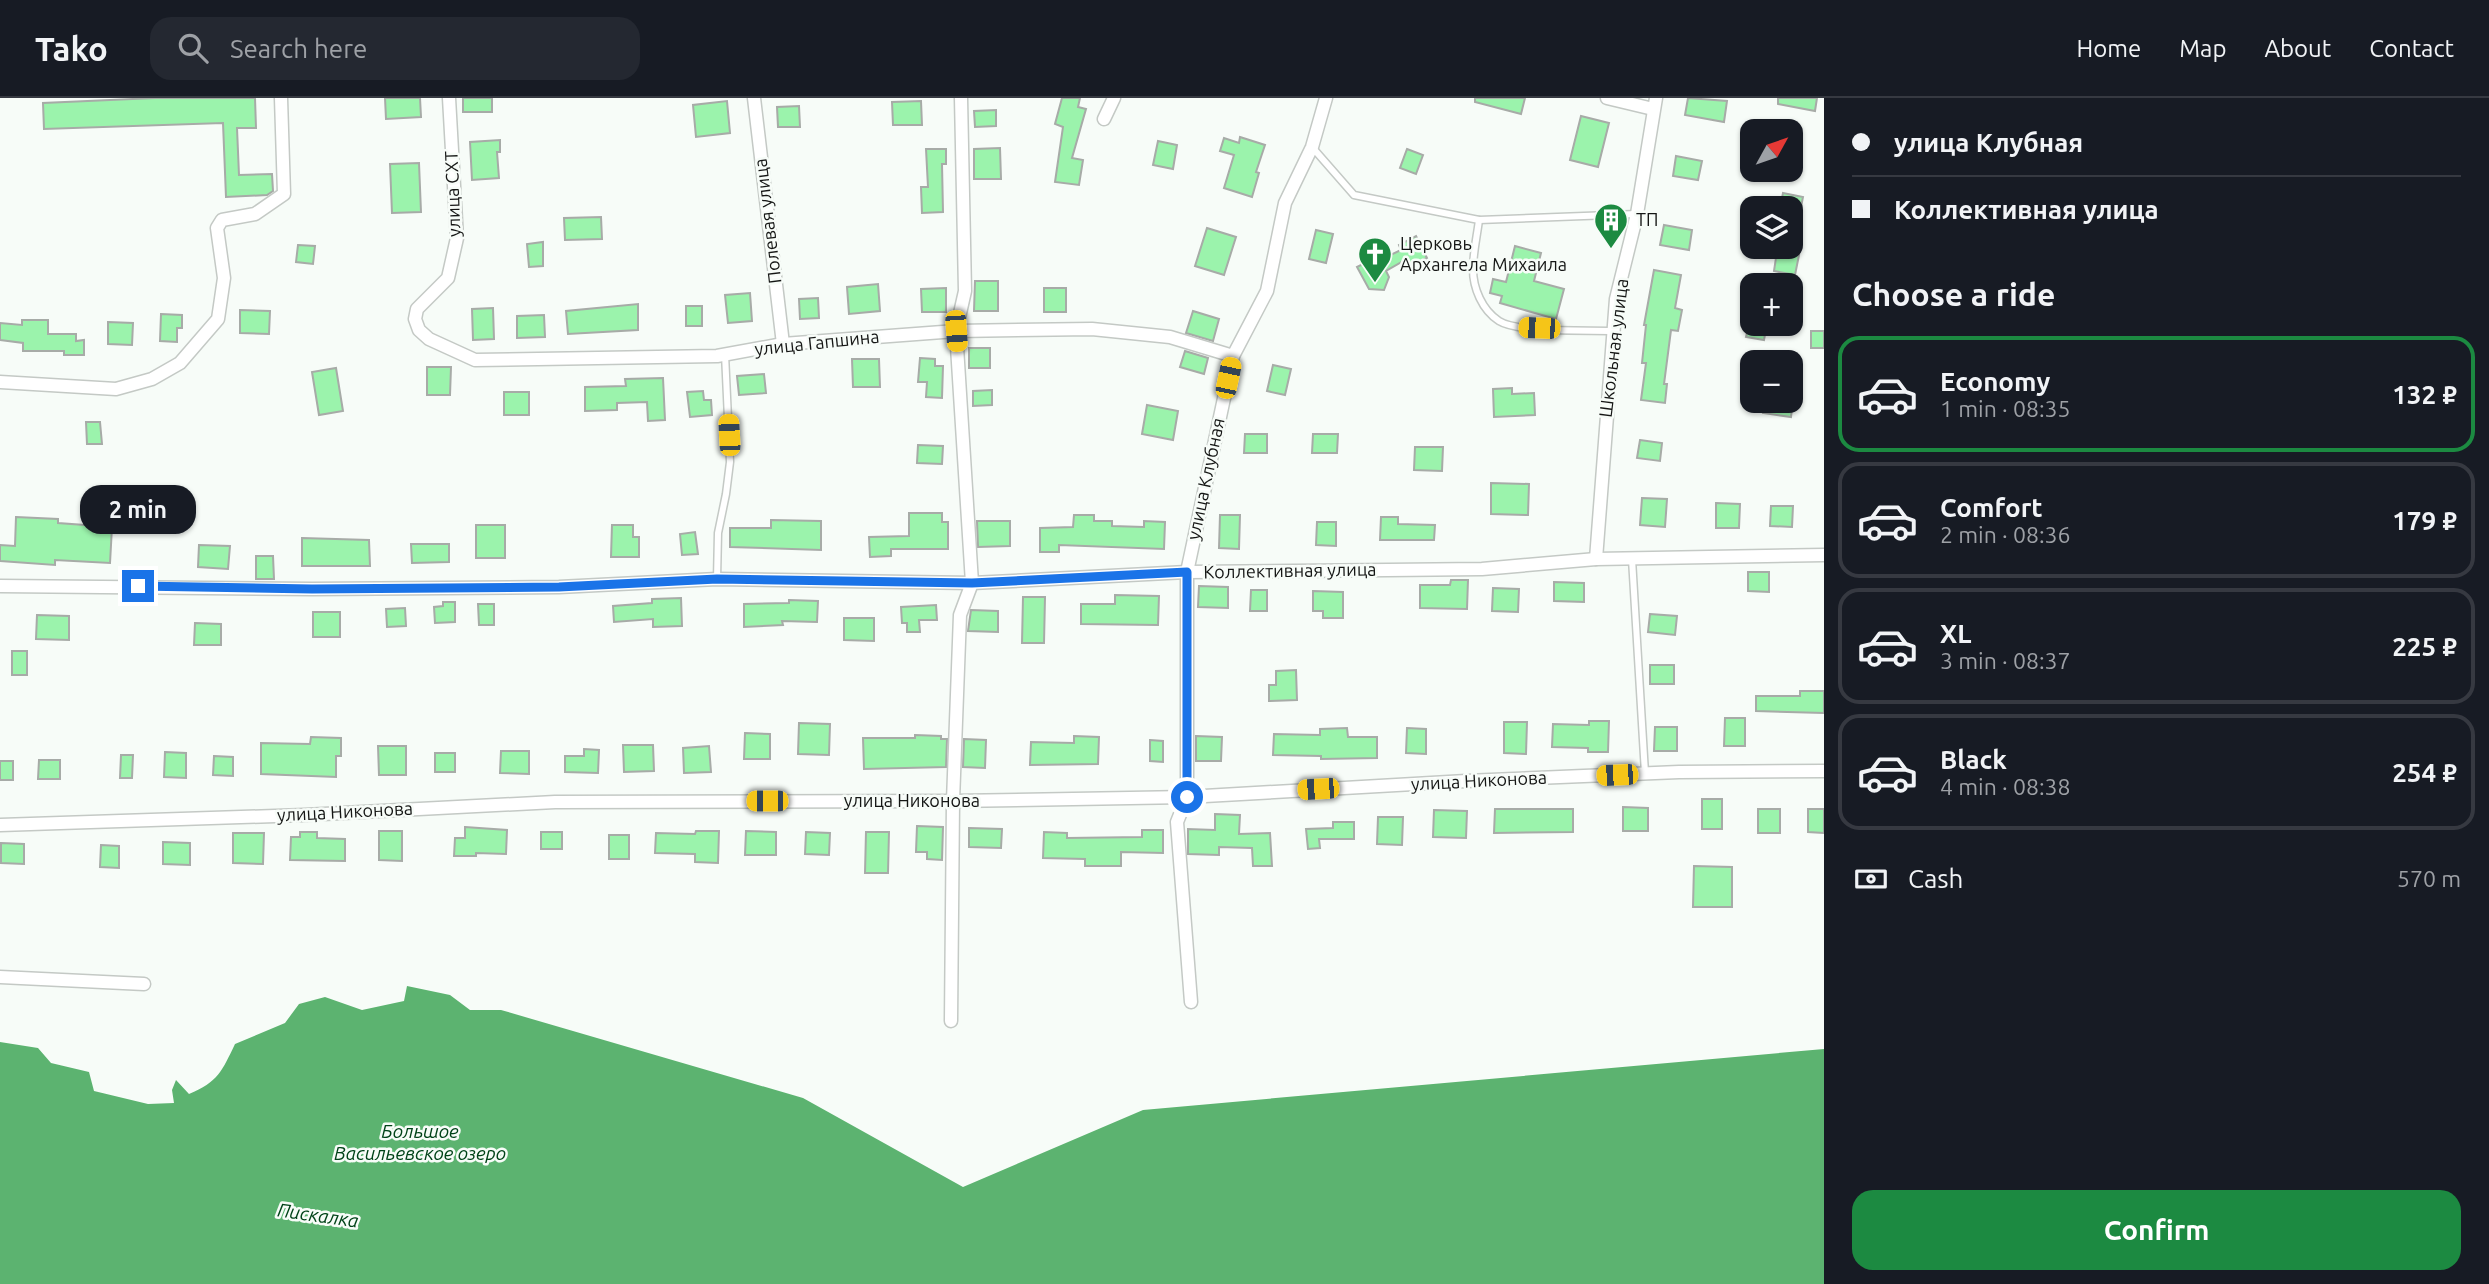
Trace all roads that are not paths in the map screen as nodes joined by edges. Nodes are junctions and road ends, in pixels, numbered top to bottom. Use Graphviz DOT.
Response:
graph roads {
  1 [pos="281,98"];
  2 [pos="449,98"];
  3 [pos="754,98"];
  4 [pos="961,98"];
  5 [pos="1114,98"];
  6 [pos="1326,98"];
  7 [pos="1607,98"];
  8 [pos="1654,104"];
  9 [pos="1104,119"];
  10 [pos="1312,147"];
  11 [pos="1637,214"];
  12 [pos="1479,220"];
  13 [pos="415,319"];
  14 [pos="956,331"];
  15 [pos="1613,331"];
  16 [pos="783,344"];
  17 [pos="725,354"];
  18 [pos="1233,356"];
  19 [pos="0,382"];
  20 [pos="1824,555"];
  21 [pos="1597,559"];
  22 [pos="1632,559"];
  23 [pos="1187,572"];
  24 [pos="717,579"];
  25 [pos="972,583"];
  26 [pos="0,586"];
  27 [pos="1824,771"];
  28 [pos="1645,774"];
  29 [pos="1187,797"];
  30 [pos="953,801"];
  31 [pos="0,825"];
  32 [pos="0,977"];
  33 [pos="144,984"];
  34 [pos="1191,1002"];
  35 [pos="951,1021"];
  1 -- 19 [label="street"];
  2 -- 13 [label="street, улица СХТ"];
  3 -- 16 [label="street, Полевая улица"];
  4 -- 14 [label="street"];
  5 -- 9 [label="street"];
  6 -- 10 [label="street, улица Клубная"];
  7 -- 8 [label="street"];
  8 -- 11 [label="street, Школьная улица"];
  10 -- 12 [label="lane"];
  10 -- 18 [label="street, улица Клубная"];
  11 -- 12 [label="lane"];
  11 -- 15 [label="street, Школьная улица"];
  12 -- 15 [label="lane"];
  13 -- 17 [label="street, улица Гапшина"];
  14 -- 16 [label="street, улица Гапшина"];
  14 -- 18 [label="street, улица Гапшина"];
  14 -- 25 [label="street"];
  15 -- 21 [label="street, Школьная улица"];
  16 -- 17 [label="street, улица Гапшина"];
  17 -- 24 [label="lane"];
  18 -- 23 [label="street, улица Клубная"];
  20 -- 22 [label="street, Коллективная улица"];
  21 -- 22 [label="street, Коллективная улица"];
  21 -- 23 [label="street, Коллективная улица"];
  22 -- 28 [label="lane"];
  23 -- 25 [label="street, Коллективная улица"];
  23 -- 29 [label="street, улица Клубная"];
  24 -- 25 [label="street, Коллективная улица"];
  24 -- 26 [label="street, Коллективная улица"];
  25 -- 30 [label="street"];
  27 -- 28 [label="street, улица Никонова"];
  28 -- 29 [label="street, улица Никонова"];
  29 -- 30 [label="street, улица Никонова"];
  29 -- 34 [label="street, улица Клубная"];
  30 -- 31 [label="street, улица Никонова"];
  30 -- 35 [label="street"];
  32 -- 33 [label="street"];
}
